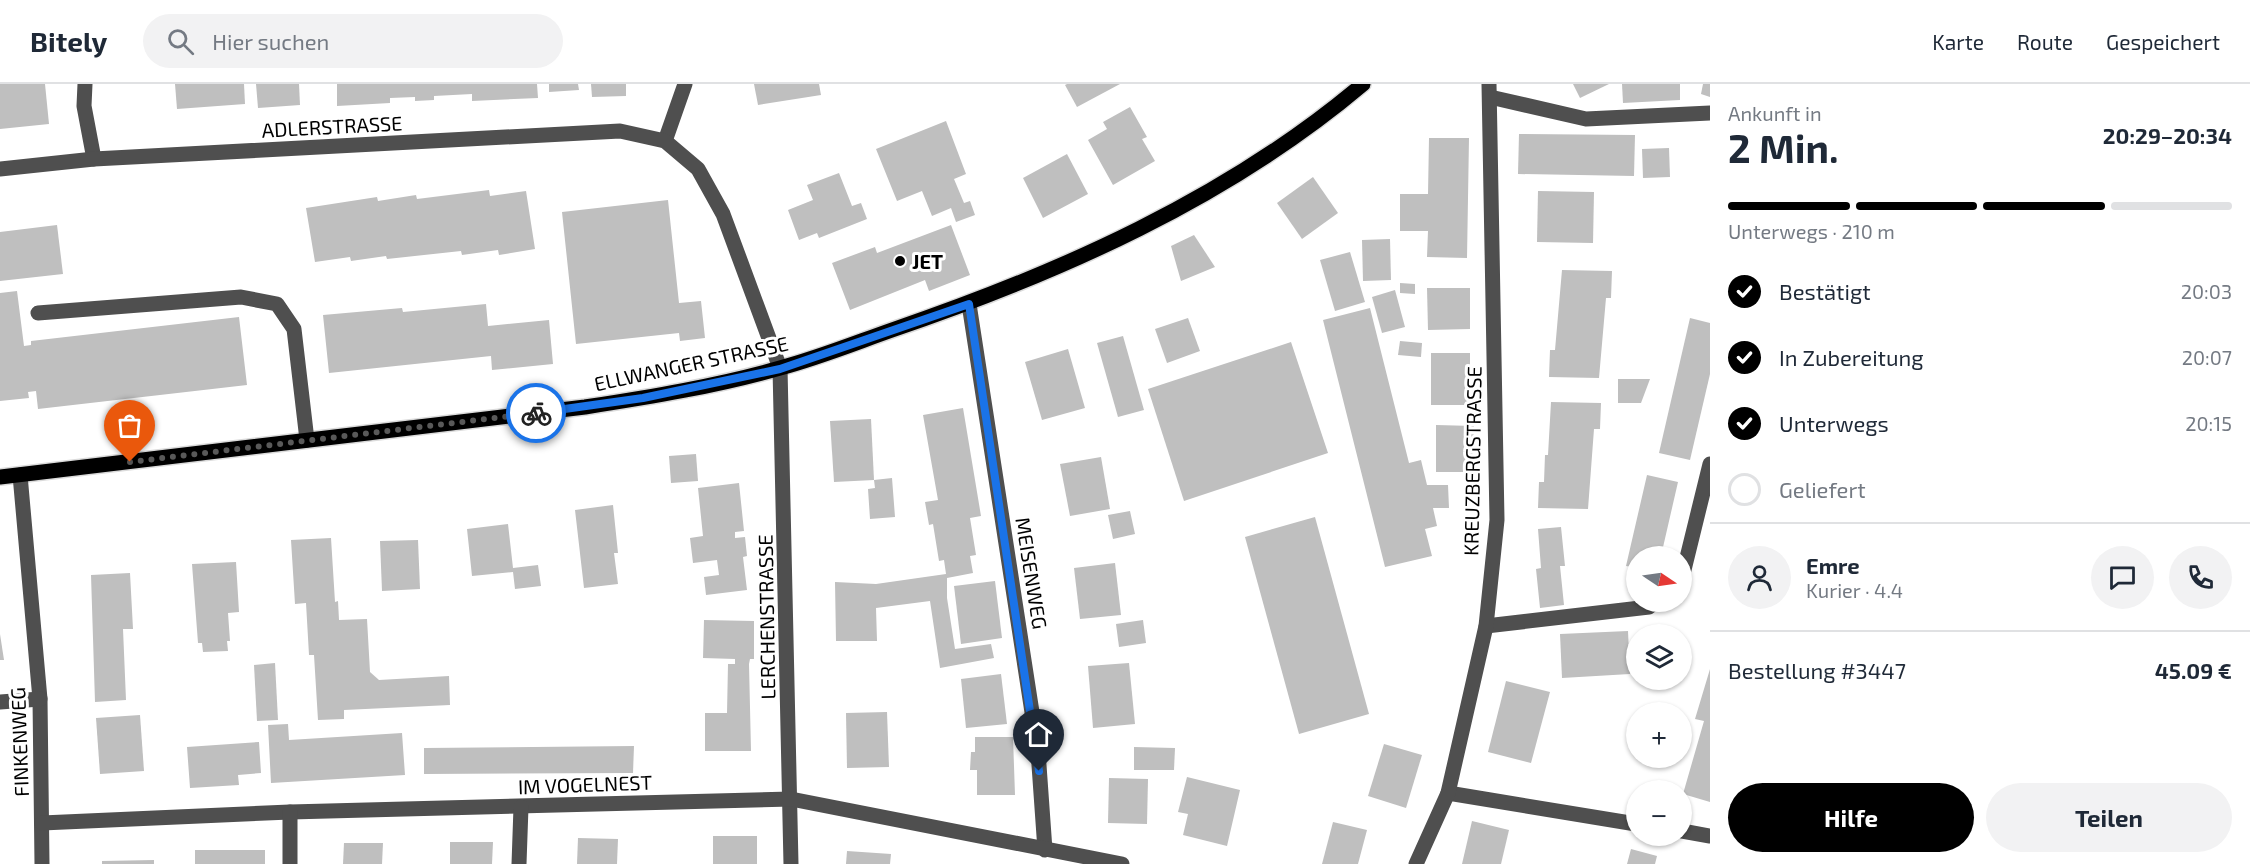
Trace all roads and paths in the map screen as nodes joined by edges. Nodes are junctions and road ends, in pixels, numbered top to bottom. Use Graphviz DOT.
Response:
graph roads {
  1 [pos="84,84"];
  2 [pos="685,84"];
  3 [pos="1363,84"];
  4 [pos="1490,91"];
  5 [pos="1710,114"];
  6 [pos="665,141"];
  7 [pos="94,159"];
  8 [pos="0,170"];
  9 [pos="969,304"];
  10 [pos="38,313"];
  11 [pos="780,369"];
  12 [pos="307,440"];
  13 [pos="1710,464"];
  14 [pos="20,475"];
  15 [pos="0,477"];
  16 [pos="1690,546"];
  17 [pos="1626,610"];
  18 [pos="1486,626"];
  19 [pos="40,699"];
  20 [pos="0,702"];
  21 [pos="1448,792"];
  22 [pos="791,799"];
  23 [pos="521,807"];
  24 [pos="290,812"];
  25 [pos="1626,822"];
  26 [pos="42,823"];
  27 [pos="1692,833"];
  28 [pos="1710,836"];
  29 [pos="1045,850"];
  30 [pos="42,864"];
  31 [pos="290,864"];
  32 [pos="519,864"];
  33 [pos="791,864"];
  34 [pos="1122,864"];
  35 [pos="1416,864"];
  1 -- 7 [label="street"];
  2 -- 6 [label="street"];
  3 -- 9 [label="main road, ELLWANGER STRASSE"];
  4 -- 5 [label="street"];
  4 -- 18 [label="street, KREUZBERGSTRASSE"];
  6 -- 7 [label="street, ADLERSTRASSE"];
  6 -- 11 [label="street, LERCHENSTRASSE"];
  7 -- 8 [label="street, ADLERSTRASSE"];
  9 -- 11 [label="main road, ELLWANGER STRASSE"];
  9 -- 29 [label="street, MEISENWEG"];
  10 -- 12 [label="street"];
  11 -- 12 [label="main road, ELLWANGER STRASSE"];
  11 -- 22 [label="street, LERCHENSTRASSE"];
  12 -- 14 [label="main road, ELLWANGER STRASSE"];
  13 -- 16 [label="street"];
  14 -- 15 [label="main road, ELLWANGER STRASSE"];
  14 -- 19 [label="street, FINKENWEG"];
  17 -- 18 [label="street"];
  18 -- 21 [label="street, KREUZBERGSTRASSE"];
  19 -- 20 [label="street"];
  19 -- 26 [label="street, FINKENWEG"];
  21 -- 25 [label="street"];
  21 -- 35 [label="street, KREUZBERGSTRASSE"];
  22 -- 23 [label="street, IM VOGELNEST"];
  22 -- 29 [label="street, IM VOGELNEST"];
  22 -- 33 [label="street, LERCHENSTRASSE"];
  23 -- 24 [label="street, IM VOGELNEST"];
  23 -- 32 [label="street"];
  24 -- 26 [label="street, IM VOGELNEST"];
  24 -- 31 [label="street"];
  26 -- 30 [label="street, FINKENWEG"];
  27 -- 28 [label="street"];
  29 -- 34 [label="street, IM VOGELNEST"];
}
